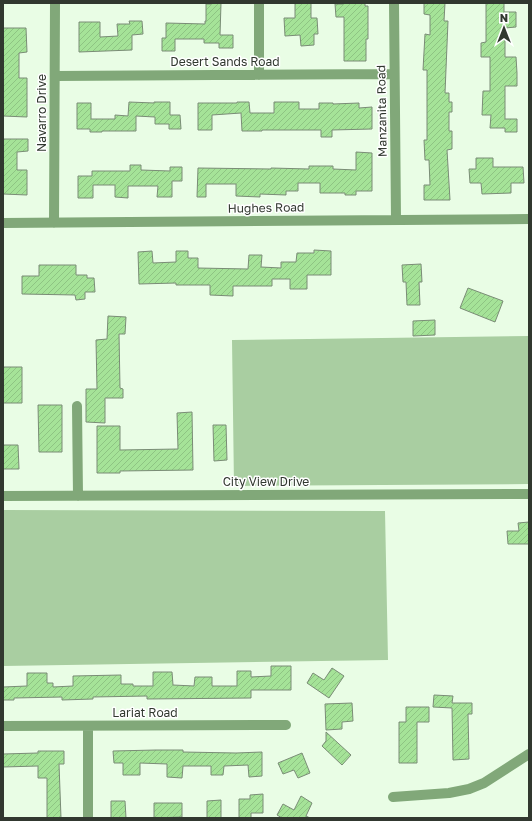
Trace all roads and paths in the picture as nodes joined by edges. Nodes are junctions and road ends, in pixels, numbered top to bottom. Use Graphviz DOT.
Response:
graph roads {
  1 [pos="55,3"];
  2 [pos="259,3"];
  3 [pos="394,3"];
  4 [pos="394,74"];
  5 [pos="259,75"];
  6 [pos="55,76"];
  7 [pos="529,219"];
  8 [pos="396,220"];
  9 [pos="3,223"];
  10 [pos="54,223"];
  11 [pos="77,406"];
  12 [pos="529,494"];
  13 [pos="3,496"];
  14 [pos="78,496"];
  15 [pos="286,725"];
  16 [pos="3,726"];
  17 [pos="88,726"];
  18 [pos="529,754"];
  19 [pos="393,797"];
  20 [pos="88,818"];
  1 -- 6 [label="street, Navarro Drive"];
  2 -- 5 [label="street"];
  3 -- 4 [label="street, Manzanita Road"];
  4 -- 5 [label="street, Desert Sands Road"];
  4 -- 8 [label="street, Manzanita Road"];
  5 -- 6 [label="street, Desert Sands Road"];
  6 -- 10 [label="street, Navarro Drive"];
  7 -- 8 [label="street, Hughes Road"];
  8 -- 10 [label="street, Hughes Road"];
  9 -- 10 [label="street, Hughes Road"];
  11 -- 14 [label="street"];
  12 -- 14 [label="street, City View Drive"];
  13 -- 14 [label="street, City View Drive"];
  15 -- 17 [label="street, Lariat Road"];
  16 -- 17 [label="street, Lariat Road"];
  17 -- 20 [label="street"];
  18 -- 19 [label="street"];
}
